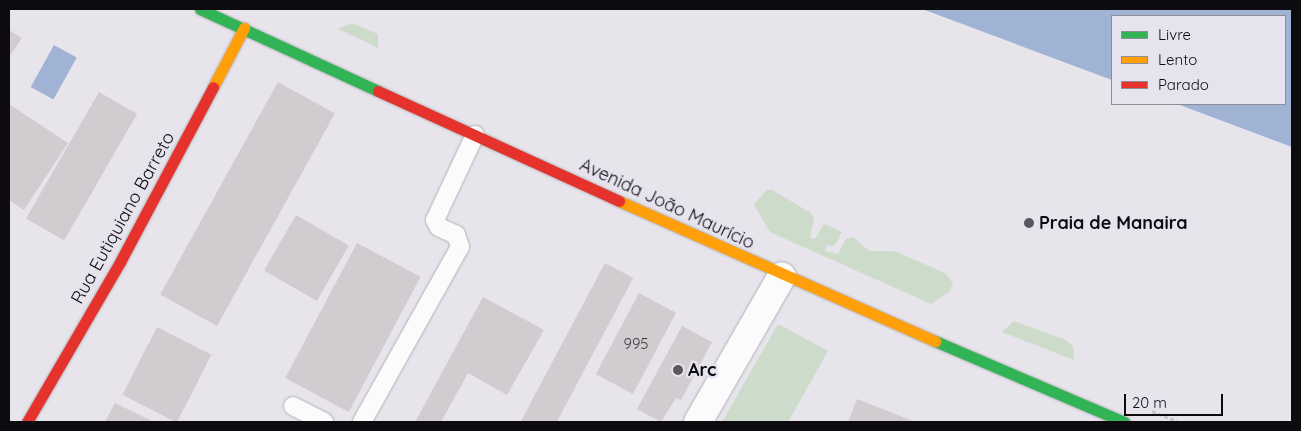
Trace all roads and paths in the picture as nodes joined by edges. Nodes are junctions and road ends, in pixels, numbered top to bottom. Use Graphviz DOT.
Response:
graph roads {
  1 [pos="200,9"];
  2 [pos="244,28"];
  3 [pos="475,135"];
  4 [pos="782,276"];
  5 [pos="293,406"];
  6 [pos="27,422"];
  7 [pos="324,422"];
  8 [pos="362,422"];
  9 [pos="698,422"];
  10 [pos="1124,422"];
  1 -- 2 [label="main road, Avenida João Maurício"];
  2 -- 3 [label="main road, Avenida João Maurício"];
  2 -- 6 [label="main road, Rua Eutiquiano Barreto"];
  3 -- 4 [label="main road, Avenida João Maurício"];
  3 -- 8 [label="lane"];
  4 -- 9 [label="street"];
  4 -- 10 [label="main road, Avenida João Maurício"];
  5 -- 7 [label="lane"];
}
